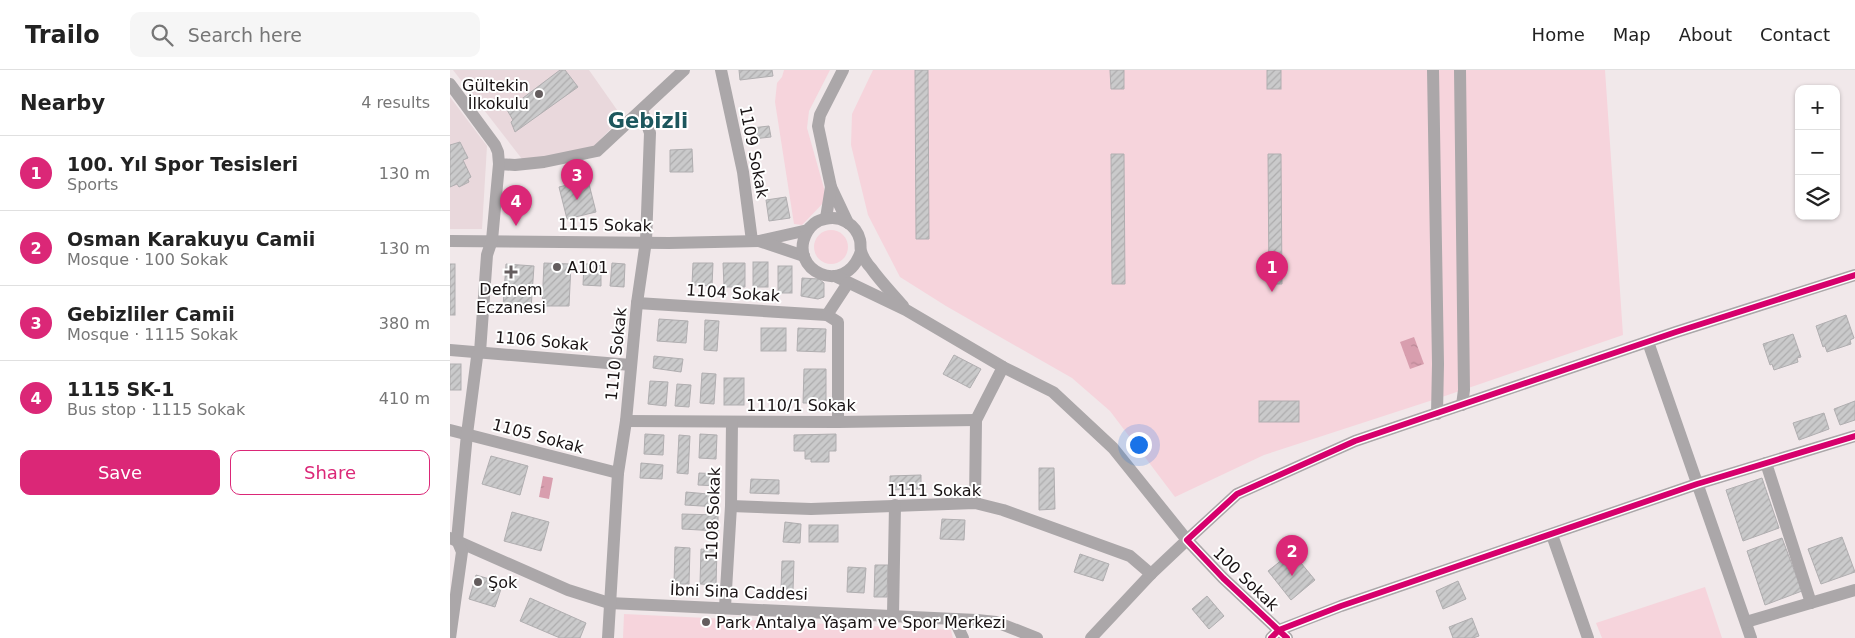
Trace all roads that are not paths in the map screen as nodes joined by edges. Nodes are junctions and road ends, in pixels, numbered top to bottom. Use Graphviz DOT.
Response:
graph roads {
  1 [pos="684,70"];
  2 [pos="721,70"];
  3 [pos="843,70"];
  4 [pos="1433,70"];
  5 [pos="1460,70"];
  6 [pos="450,84"];
  7 [pos="642,110"];
  8 [pos="499,164"];
  9 [pos="831,187"];
  10 [pos="826,218"];
  11 [pos="848,223"];
  12 [pos="808,230"];
  13 [pos="492,240"];
  14 [pos="450,241"];
  15 [pos="646,241"];
  16 [pos="756,241"];
  17 [pos="861,252"];
  18 [pos="804,256"];
  19 [pos="1855,275"];
  20 [pos="835,276"];
  21 [pos="848,283"];
  22 [pos="637,303"];
  23 [pos="906,310"];
  24 [pos="827,315"];
  25 [pos="1648,342"];
  26 [pos="450,350"];
  27 [pos="480,352"];
  28 [pos="631,365"];
  29 [pos="1003,367"];
  30 [pos="1462,405"];
  31 [pos="1437,414"];
  32 [pos="976,420"];
  33 [pos="626,421"];
  34 [pos="732,422"];
  35 [pos="838,422"];
  36 [pos="450,430"];
  37 [pos="467,434"];
  38 [pos="1855,436"];
  39 [pos="1766,463"];
  40 [pos="618,473"];
  41 [pos="1697,484"];
  42 [pos="975,503"];
  43 [pos="896,505"];
  44 [pos="731,506"];
  45 [pos="1552,535"];
  46 [pos="454,539"];
  47 [pos="1187,540"];
  48 [pos="1151,574"];
  49 [pos="1855,590"];
  50 [pos="609,603"];
  51 [pos="1811,603"];
  52 [pos="725,608"];
  53 [pos="893,615"];
  54 [pos="954,619"];
  55 [pos="1746,622"];
  56 [pos="1279,635"];
  57 [pos="450,638"];
  58 [pos="461,638"];
  59 [pos="608,638"];
  60 [pos="963,638"];
  61 [pos="1037,638"];
  62 [pos="1091,638"];
  63 [pos="1588,638"];
  64 [pos="1751,638"];
  1 -- 7 [label="street"];
  2 -- 16 [label="street, 1109 Sokak"];
  3 -- 9 [label="street"];
  4 -- 31 [label="street"];
  5 -- 30 [label="street"];
  6 -- 8 [label="street"];
  7 -- 8 [label="street"];
  7 -- 15 [label="street, 1110 Sokak"];
  8 -- 13 [label="street"];
  9 -- 10 [label="street"];
  9 -- 11 [label="street"];
  10 -- 11 [label="street"];
  10 -- 12 [label="street"];
  11 -- 17 [label="street"];
  12 -- 16 [label="street, 1115 Sokak"];
  12 -- 18 [label="street"];
  13 -- 14 [label="street, 1115 Sokak"];
  13 -- 15 [label="street, 1115 Sokak"];
  13 -- 27 [label="street"];
  15 -- 16 [label="street, 1115 Sokak"];
  15 -- 22 [label="street, 1110 Sokak"];
  16 -- 18 [label="street, 1115 Sokak"];
  17 -- 20 [label="street"];
  17 -- 23 [label="street"];
  18 -- 20 [label="street"];
  19 -- 25 [label="street"];
  20 -- 21 [label="street"];
  21 -- 23 [label="street"];
  21 -- 24 [label="street"];
  22 -- 24 [label="street, 1104 Sokak"];
  22 -- 28 [label="street, 1110 Sokak"];
  23 -- 29 [label="street"];
  24 -- 35 [label="street"];
  25 -- 30 [label="street"];
  25 -- 41 [label="street"];
  26 -- 27 [label="street, 1106 Sokak"];
  27 -- 28 [label="street, 1106 Sokak"];
  27 -- 37 [label="street"];
  28 -- 33 [label="street, 1110 Sokak"];
  29 -- 32 [label="street"];
  29 -- 47 [label="street"];
  30 -- 31 [label="street"];
  31 -- 47 [label="street"];
  32 -- 35 [label="street, 1110/1 Sokak"];
  32 -- 42 [label="street"];
  33 -- 34 [label="street, 1110/1 Sokak"];
  33 -- 40 [label="street, 1110 Sokak"];
  34 -- 35 [label="street, 1110/1 Sokak"];
  34 -- 44 [label="street, 1108 Sokak"];
  36 -- 37 [label="street, 1105 Sokak"];
  37 -- 40 [label="street, 1105 Sokak"];
  37 -- 46 [label="street"];
  38 -- 39 [label="street"];
  39 -- 41 [label="street"];
  39 -- 51 [label="street"];
  40 -- 50 [label="street, 1110 Sokak"];
  41 -- 45 [label="street"];
  41 -- 55 [label="street"];
  42 -- 43 [label="street, 1111 Sokak"];
  42 -- 48 [label="street, 1111 Sokak"];
  43 -- 44 [label="street, 1111 Sokak"];
  43 -- 53 [label="street"];
  44 -- 52 [label="street, 1108 Sokak"];
  45 -- 56 [label="street"];
  45 -- 63 [label="street"];
  46 -- 50 [label="street, İbni Sina Caddesi"];
  46 -- 57 [label="street"];
  47 -- 48 [label="street"];
  47 -- 56 [label="street, 100 Sokak"];
  48 -- 62 [label="street"];
  49 -- 51 [label="street"];
  50 -- 52 [label="street, İbni Sina Caddesi"];
  50 -- 59 [label="street, 1110 Sokak"];
  51 -- 55 [label="street"];
  52 -- 53 [label="street, İbni Sina Caddesi"];
  53 -- 54 [label="street, İbni Sina Caddesi"];
  54 -- 60 [label="street"];
  54 -- 61 [label="street, İbni Sina Caddesi"];
  55 -- 64 [label="street"];
  57 -- 58 [label="street"];
}
